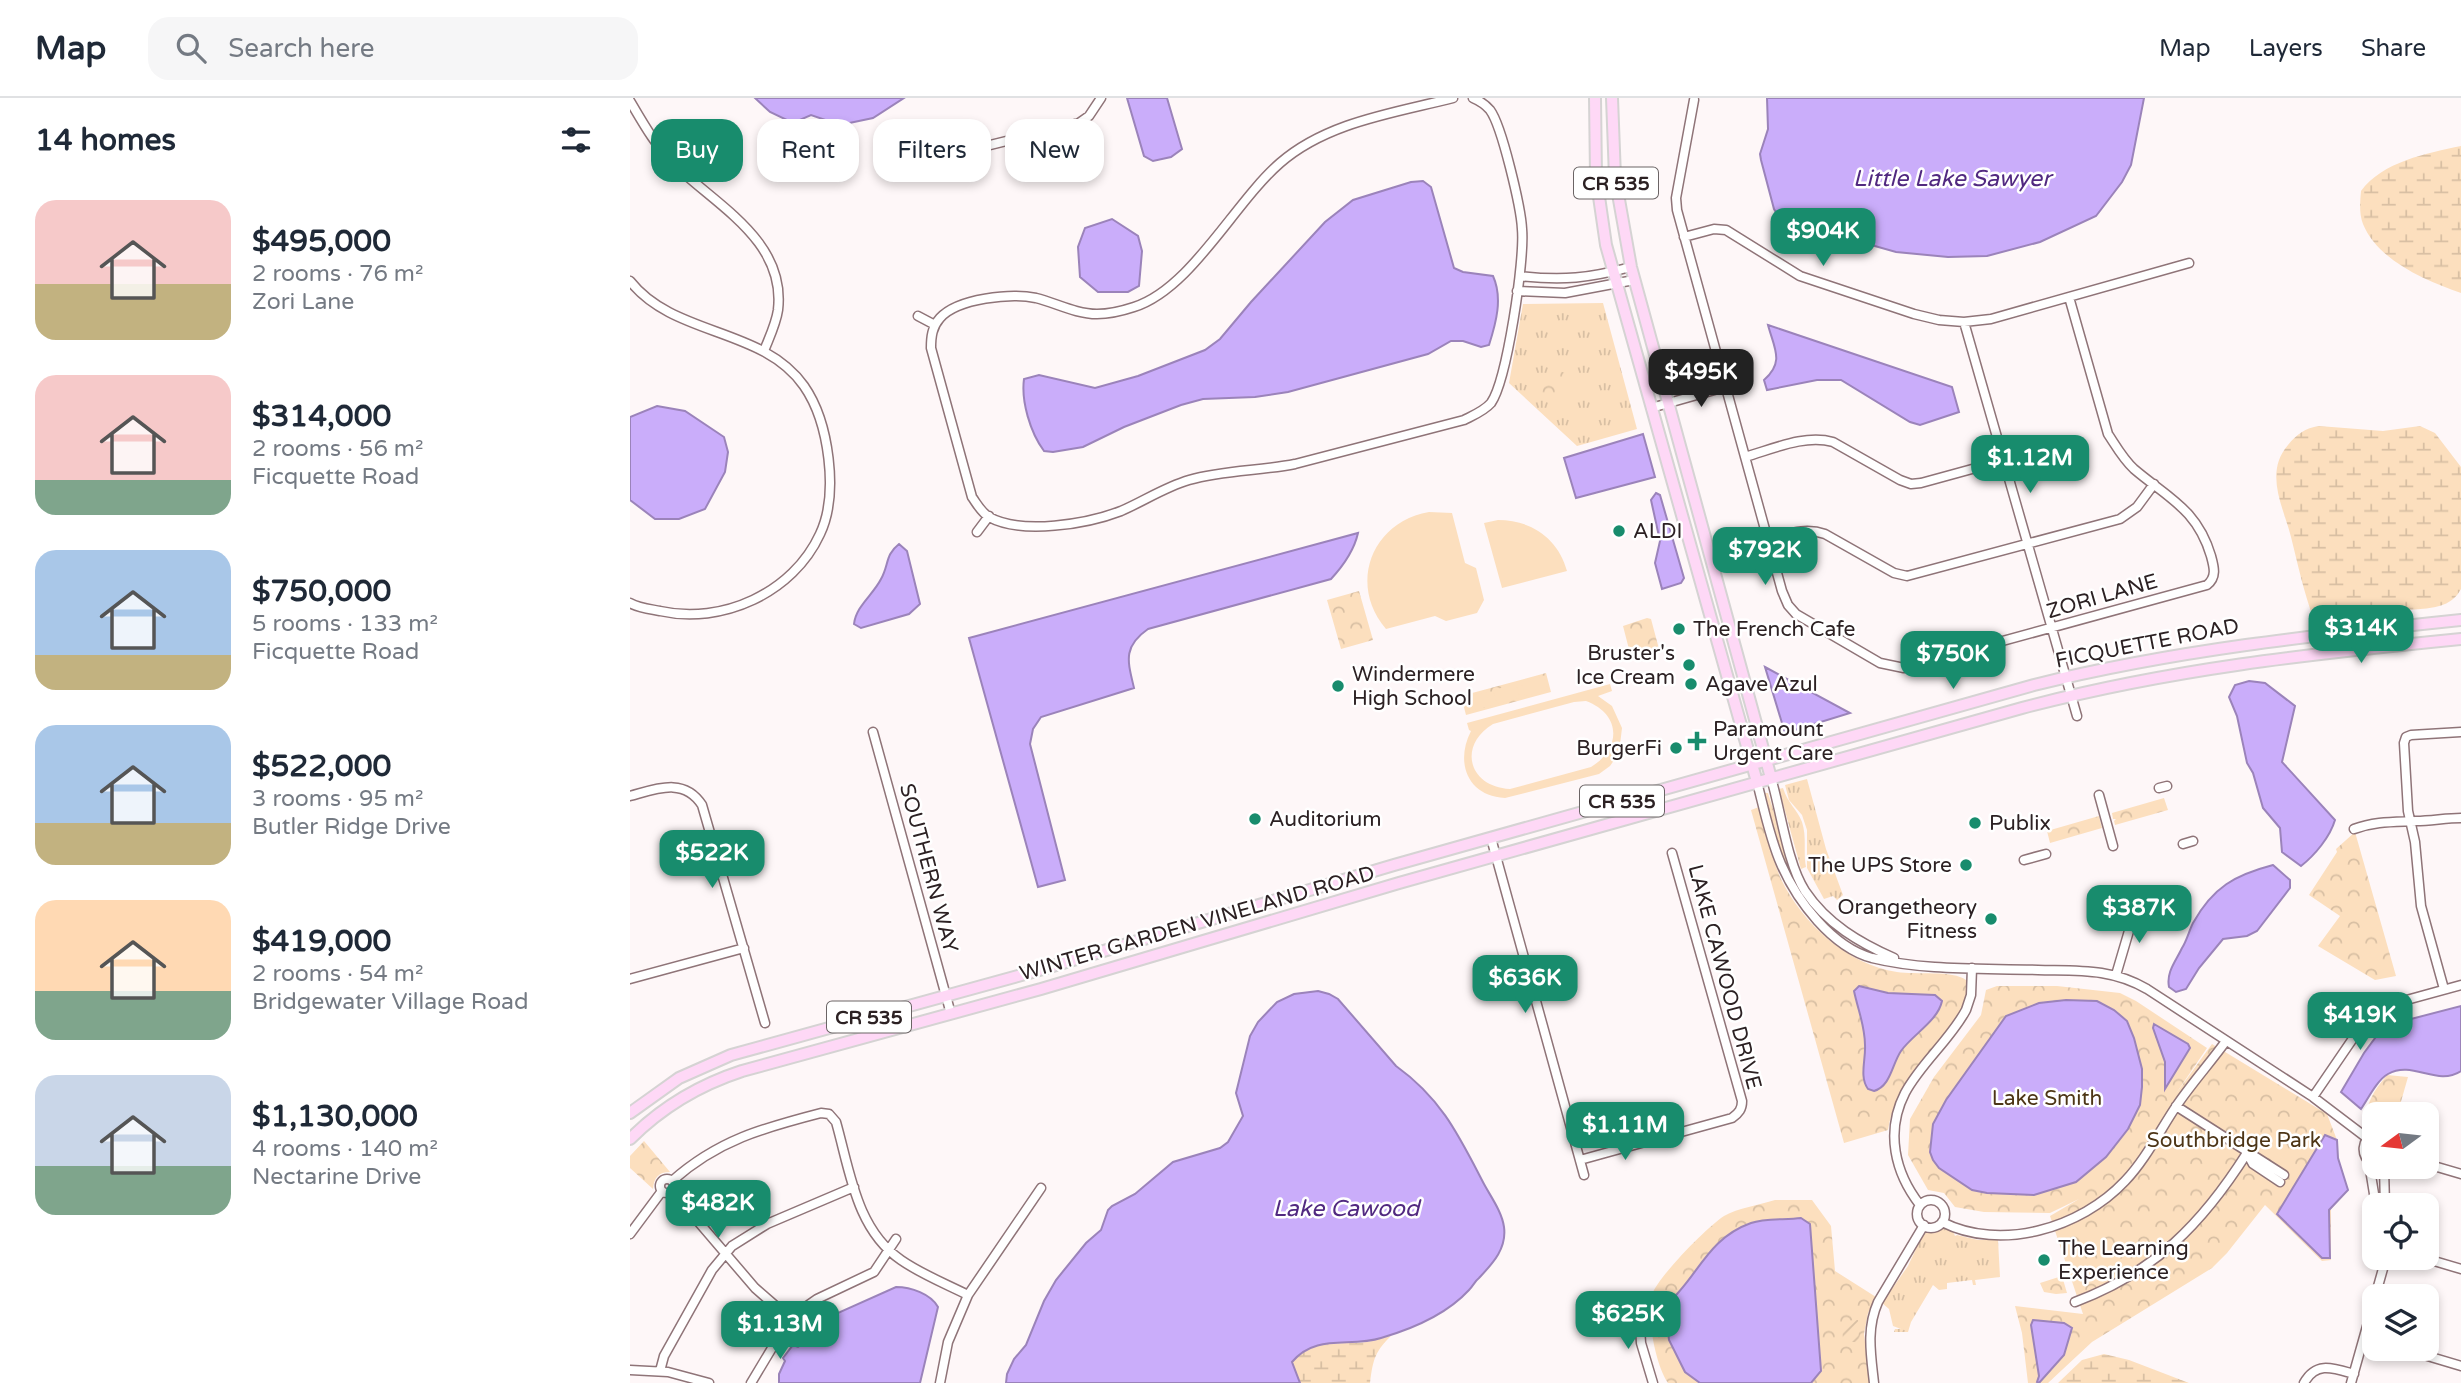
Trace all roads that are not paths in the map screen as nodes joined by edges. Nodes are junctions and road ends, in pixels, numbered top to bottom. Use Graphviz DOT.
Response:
graph roads {
  1 [pos="1101,98"];
  2 [pos="1452,98"];
  3 [pos="1473,98"];
  4 [pos="1595,98"];
  5 [pos="1612,98"];
  6 [pos="1694,100"];
  7 [pos="630,101"];
  8 [pos="991,145"];
  9 [pos="1684,237"];
  10 [pos="2189,264"];
  11 [pos="1631,267"];
  12 [pos="1613,272"];
  13 [pos="1520,276"];
  14 [pos="1634,279"];
  15 [pos="1565,280"];
  16 [pos="630,281"];
  17 [pos="1616,284"];
  18 [pos="1517,291"];
  19 [pos="1565,293"];
  20 [pos="2069,297"];
  21 [pos="918,316"];
  22 [pos="1964,322"];
  23 [pos="935,325"];
  24 [pos="764,351"];
  25 [pos="1725,387"];
  26 [pos="1669,404"];
  27 [pos="1651,408"];
  28 [pos="1745,457"];
  29 [pos="2005,460"];
  30 [pos="2154,484"];
  31 [pos="989,516"];
  32 [pos="977,532"];
  33 [pos="1768,540"];
  34 [pos="2029,544"];
  35 [pos="630,603"];
  36 [pos="2461,620"];
  37 [pos="2052,629"];
  38 [pos="2461,639"];
  39 [pos="2066,677"];
  40 [pos="2071,695"];
  41 [pos="2077,716"];
  42 [pos="873,732"];
  43 [pos="2461,732"];
  44 [pos="1766,761"];
  45 [pos="1753,765"];
  46 [pos="1771,778"];
  47 [pos="1757,782"];
  48 [pos="2099,795"];
  49 [pos="630,796"];
  50 [pos="2461,818"];
  51 [pos="2410,821"];
  52 [pos="2354,829"];
  53 [pos="1490,838"];
  54 [pos="2193,841"];
  55 [pos="2183,844"];
  56 [pos="2113,846"];
  57 [pos="1672,853"];
  58 [pos="2046,854"];
  59 [pos="1495,856"];
  60 [pos="2024,860"];
  61 [pos="2132,911"];
  62 [pos="1829,925"];
  63 [pos="1121,947"];
  64 [pos="744,948"];
  65 [pos="1125,965"];
  66 [pos="1972,968"];
  67 [pos="2116,975"];
  68 [pos="630,979"];
  69 [pos="2461,985"];
  70 [pos="2444,989"];
  71 [pos="947,996"];
  72 [pos="951,1014"];
  73 [pos="765,1023"];
  74 [pos="2225,1041"];
  75 [pos="2313,1097"];
  76 [pos="2176,1106"];
  77 [pos="630,1113"];
  78 [pos="2362,1134"];
  79 [pos="630,1139"];
  80 [pos="2247,1153"];
  81 [pos="1580,1160"];
  82 [pos="2440,1168"];
  83 [pos="2461,1174"];
  84 [pos="1584,1175"];
  85 [pos="2282,1178"];
  86 [pos="855,1187"];
  87 [pos="1041,1188"];
  88 [pos="667,1191"];
  89 [pos="1920,1205"];
  90 [pos="1942,1222"];
  91 [pos="1924,1225"];
  92 [pos="630,1234"];
  93 [pos="896,1240"];
  94 [pos="889,1251"];
  95 [pos="725,1254"];
  96 [pos="2439,1262"];
  97 [pos="2461,1269"];
  98 [pos="968,1295"];
  99 [pos="2075,1302"];
  100 [pos="1639,1312"];
  101 [pos="786,1319"];
  102 [pos="2362,1345"];
  103 [pos="2439,1359"];
  104 [pos="2461,1366"];
  105 [pos="630,1370"];
  106 [pos="660,1371"];
  107 [pos="2352,1378"];
  108 [pos="709,1383"];
  109 [pos="751,1383"];
  110 [pos="940,1383"];
  111 [pos="1653,1383"];
  112 [pos="1874,1383"];
  113 [pos="2304,1383"];
  1 -- 8 [label="street"];
  2 -- 23 [label="street"];
  3 -- 13 [label="street"];
  4 -- 12 [label="main road, CR 535"];
  5 -- 11 [label="main road, CR 535"];
  6 -- 9 [label="street, ZORI LANE"];
  7 -- 24 [label="street"];
  9 -- 22 [label="street"];
  9 -- 25 [label="street, ZORI LANE"];
  10 -- 20 [label="street"];
  11 -- 12 [label="street"];
  11 -- 14 [label="main road, CR 535"];
  12 -- 15 [label="street"];
  12 -- 17 [label="main road, CR 535"];
  13 -- 15 [label="street"];
  13 -- 18 [label="street"];
  14 -- 17 [label="street"];
  14 -- 26 [label="main road, CR 535"];
  15 -- 19 [label="street"];
  16 -- 24 [label="street"];
  17 -- 19 [label="street"];
  17 -- 27 [label="main road, CR 535"];
  18 -- 19 [label="street"];
  18 -- 31 [label="street"];
  20 -- 22 [label="street"];
  20 -- 30 [label="street"];
  21 -- 23 [label="street"];
  22 -- 29 [label="street"];
  23 -- 31 [label="street"];
  24 -- 35 [label="street"];
  25 -- 26 [label="street"];
  25 -- 28 [label="street, ZORI LANE"];
  26 -- 27 [label="street"];
  26 -- 44 [label="main road, CR 535"];
  27 -- 45 [label="main road, CR 535"];
  28 -- 29 [label="street"];
  28 -- 33 [label="street, ZORI LANE"];
  29 -- 34 [label="street"];
  30 -- 34 [label="street"];
  30 -- 37 [label="street, ZORI LANE"];
  31 -- 32 [label="street"];
  33 -- 34 [label="street"];
  33 -- 37 [label="street, ZORI LANE"];
  34 -- 37 [label="street"];
  36 -- 39 [label="main road, FICQUETTE ROAD"];
  37 -- 39 [label="street"];
  38 -- 40 [label="main road, FICQUETTE ROAD"];
  39 -- 40 [label="street"];
  39 -- 44 [label="main road, FICQUETTE ROAD"];
  40 -- 41 [label="street"];
  40 -- 46 [label="main road, FICQUETTE ROAD"];
  42 -- 71 [label="street, SOUTHERN WAY"];
  43 -- 51 [label="street"];
  44 -- 45 [label="main road, WINTER GARDEN VINELAND ROAD"];
  44 -- 46 [label="main road, CR 535"];
  45 -- 47 [label="main road"];
  45 -- 53 [label="main road, WINTER GARDEN VINELAND ROAD / CR 535"];
  46 -- 47 [label="main road, WINTER GARDEN VINELAND ROAD / CR 535"];
  46 -- 62 [label="street"];
  47 -- 59 [label="main road, WINTER GARDEN VINELAND ROAD / CR 535"];
  47 -- 62 [label="street"];
  48 -- 56 [label="street"];
  49 -- 64 [label="street"];
  50 -- 51 [label="street"];
  51 -- 52 [label="street"];
  51 -- 70 [label="street"];
  53 -- 59 [label="street"];
  53 -- 63 [label="main road, WINTER GARDEN VINELAND ROAD / CR 535"];
  54 -- 55 [label="street"];
  57 -- 81 [label="street, LAKE CAWOOD DRIVE"];
  58 -- 60 [label="street"];
  59 -- 65 [label="main road, WINTER GARDEN VINELAND ROAD / CR 535"];
  59 -- 81 [label="street"];
  61 -- 67 [label="street"];
  62 -- 66 [label="street"];
  63 -- 65 [label="main road"];
  63 -- 71 [label="main road, WINTER GARDEN VINELAND ROAD / CR 535"];
  64 -- 68 [label="street"];
  64 -- 73 [label="street"];
  65 -- 72 [label="main road, WINTER GARDEN VINELAND ROAD / CR 535"];
  66 -- 67 [label="street"];
  66 -- 89 [label="street"];
  67 -- 74 [label="street"];
  69 -- 70 [label="street"];
  70 -- 75 [label="street"];
  71 -- 72 [label="street, SOUTHERN WAY"];
  71 -- 77 [label="main road, WINTER GARDEN VINELAND ROAD / CR 535"];
  72 -- 79 [label="main road, WINTER GARDEN VINELAND ROAD / CR 535"];
  74 -- 75 [label="street"];
  74 -- 76 [label="street"];
  75 -- 78 [label="street"];
  76 -- 80 [label="street"];
  76 -- 90 [label="street"];
  80 -- 85 [label="street"];
  80 -- 99 [label="street"];
  81 -- 84 [label="street"];
  82 -- 83 [label="street"];
  86 -- 88 [label="street"];
  86 -- 94 [label="street"];
  86 -- 95 [label="street"];
  87 -- 98 [label="street"];
  88 -- 92 [label="street"];
  88 -- 95 [label="street"];
  89 -- 90 [label="street"];
  89 -- 91 [label="street"];
  90 -- 91 [label="street"];
  91 -- 112 [label="street"];
  93 -- 94 [label="street"];
  94 -- 98 [label="street"];
  94 -- 101 [label="street"];
  95 -- 101 [label="street"];
  95 -- 106 [label="street"];
  96 -- 97 [label="street"];
  98 -- 110 [label="street"];
  100 -- 111 [label="street"];
  101 -- 109 [label="street"];
  102 -- 107 [label="street"];
  103 -- 104 [label="street"];
  105 -- 106 [label="street"];
  106 -- 108 [label="street"];
  107 -- 113 [label="street"];
}
